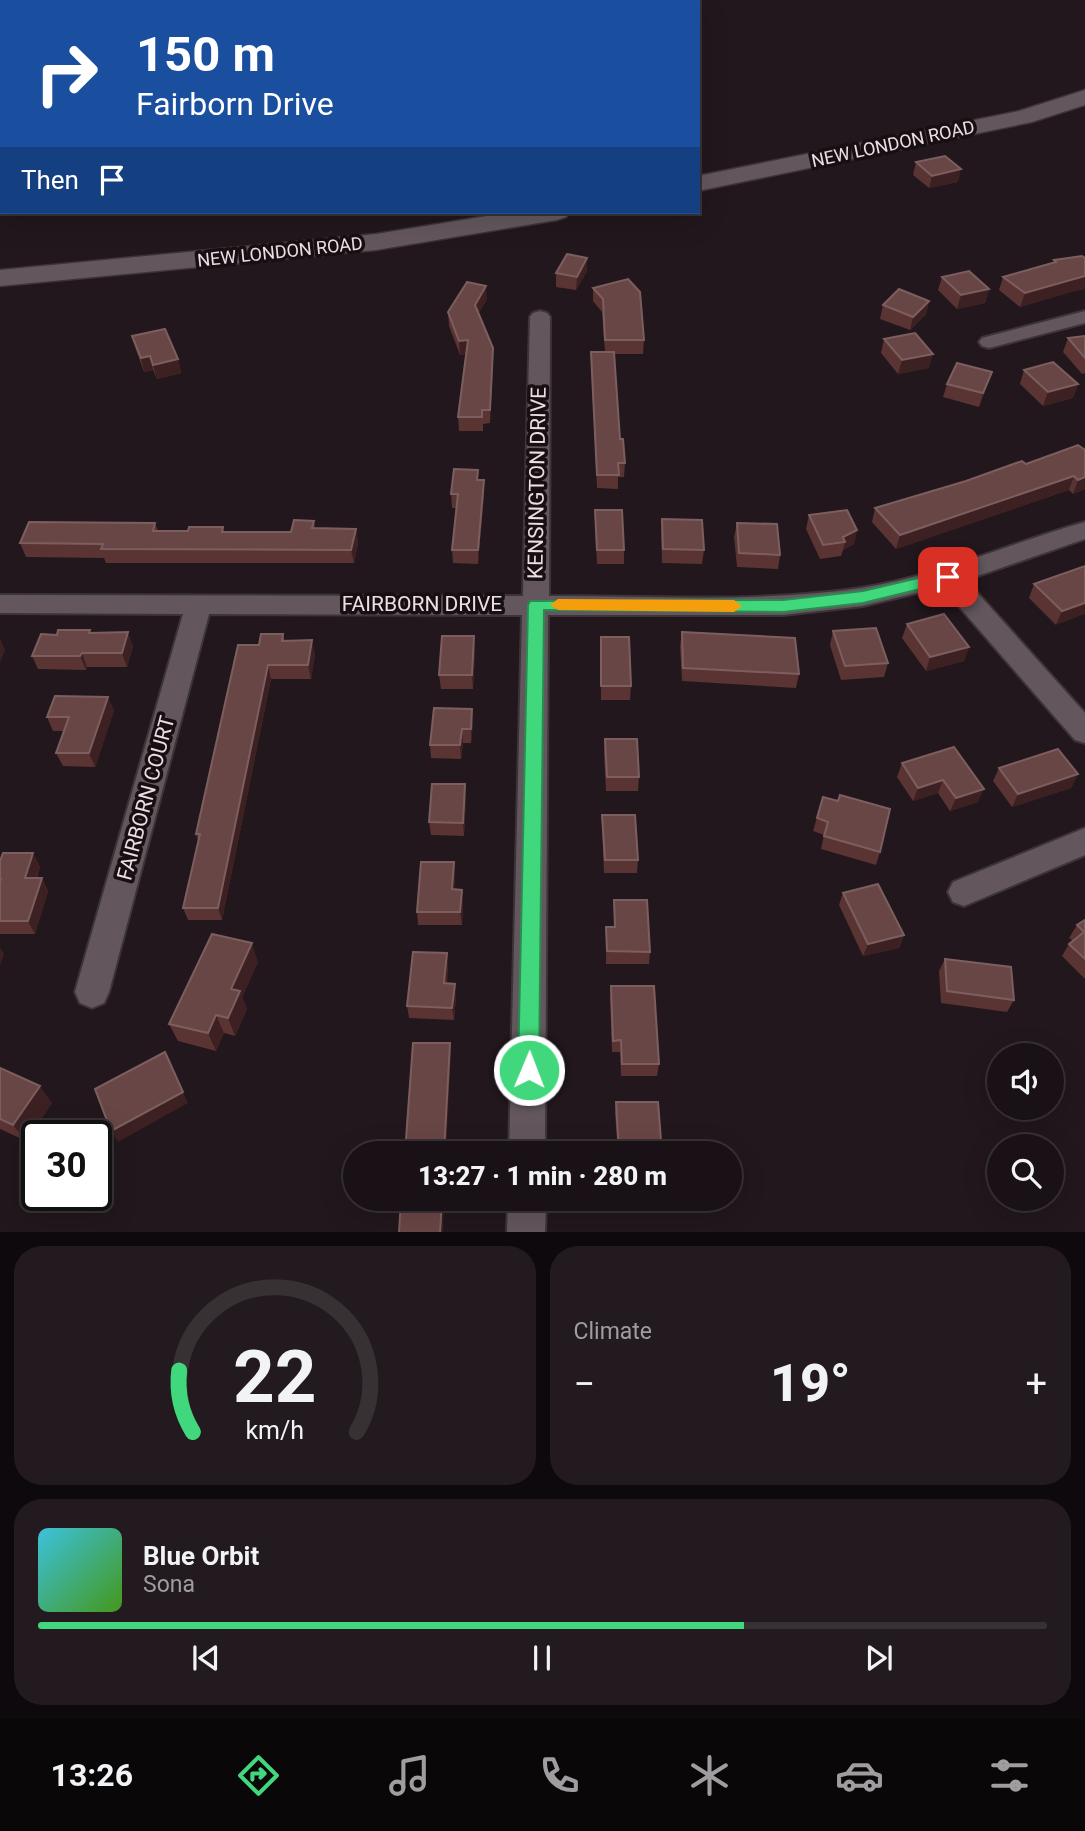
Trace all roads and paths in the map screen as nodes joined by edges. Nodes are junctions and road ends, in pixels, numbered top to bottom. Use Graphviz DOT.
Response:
graph roads {
  1 [pos="1085,97"];
  2 [pos="700,184"];
  3 [pos="545,214"];
  4 [pos="0,278"];
  5 [pos="540,317"];
  6 [pos="1085,317"];
  7 [pos="989,341"];
  8 [pos="1085,530"];
  9 [pos="948,577"];
  10 [pos="0,604"];
  11 [pos="199,604"];
  12 [pos="536,605"];
  13 [pos="1085,732"];
  14 [pos="1085,841"];
  15 [pos="964,892"];
  16 [pos="92,992"];
  17 [pos="527,1141"];
  18 [pos="527,1211"];
  19 [pos="526,1232"];
  1 -- 2 [label="street, NEW LONDON ROAD"];
  3 -- 4 [label="street, NEW LONDON ROAD"];
  5 -- 12 [label="street, KENSINGTON DRIVE"];
  6 -- 7 [label="street"];
  8 -- 9 [label="street, FAIRBORN DRIVE"];
  9 -- 12 [label="street, FAIRBORN DRIVE"];
  9 -- 13 [label="street"];
  10 -- 11 [label="street, FAIRBORN DRIVE"];
  11 -- 12 [label="street, FAIRBORN DRIVE"];
  11 -- 16 [label="street, FAIRBORN COURT"];
  12 -- 17 [label="street, KENSINGTON DRIVE"];
  14 -- 15 [label="street"];
  18 -- 19 [label="street"];
}
